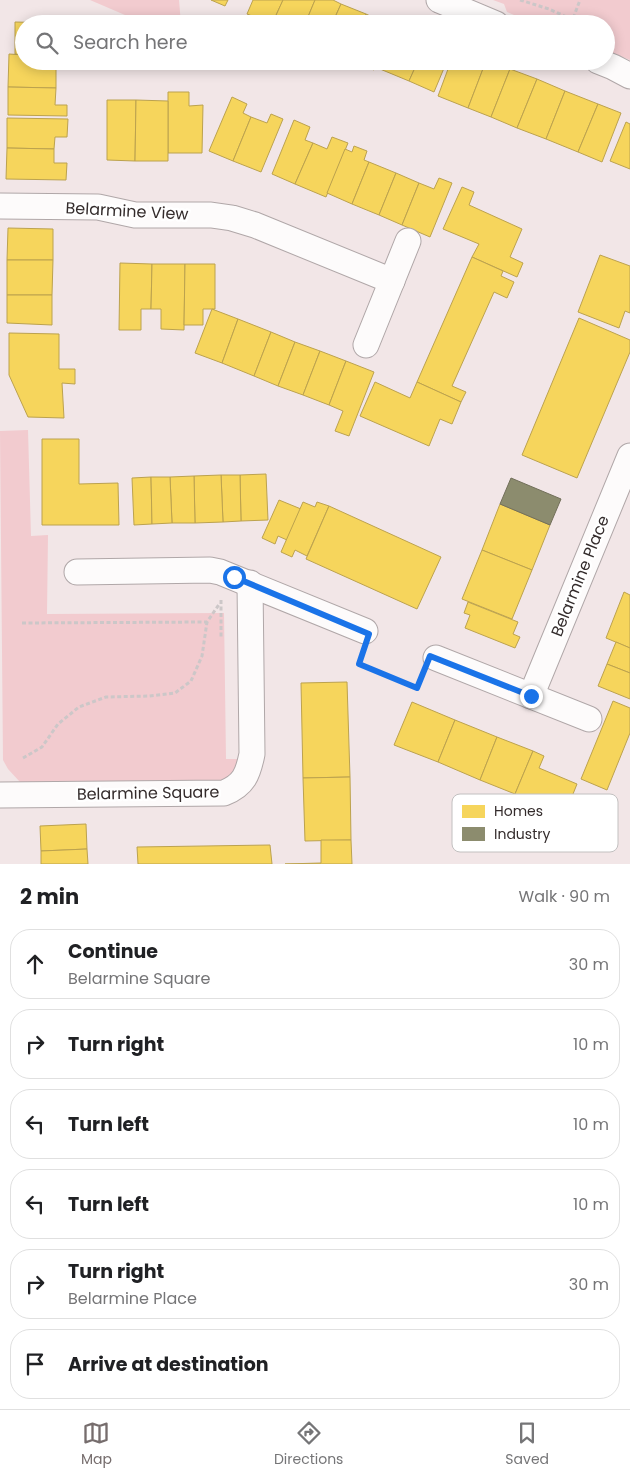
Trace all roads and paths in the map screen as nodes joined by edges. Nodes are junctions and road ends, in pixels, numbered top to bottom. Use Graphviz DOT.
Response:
graph roads {
  1 [pos="439,0"];
  2 [pos="520,0"];
  3 [pos="580,0"];
  4 [pos="475,15"];
  5 [pos="562,15"];
  6 [pos="574,15"];
  7 [pos="615,68"];
  8 [pos="630,76"];
  9 [pos="0,206"];
  10 [pos="408,241"];
  11 [pos="392,281"];
  12 [pos="366,345"];
  13 [pos="630,456"];
  14 [pos="77,572"];
  15 [pos="250,583"];
  16 [pos="220,602"];
  17 [pos="207,622"];
  18 [pos="22,623"];
  19 [pos="365,631"];
  20 [pos="436,658"];
  21 [pos="531,696"];
  22 [pos="589,719"];
  23 [pos="23,758"];
  24 [pos="0,795"];
  1 -- 4 [label="street"];
  2 -- 5 [label="path"];
  3 -- 6 [label="path"];
  7 -- 8 [label="street"];
  9 -- 11 [label="street, Belarmine View"];
  10 -- 11 [label="street"];
  11 -- 12 [label="street"];
  13 -- 21 [label="street, Belarmine Place"];
  14 -- 15 [label="street"];
  15 -- 19 [label="street"];
  15 -- 24 [label="street, Belarmine Square"];
  16 -- 17 [label="path"];
  17 -- 18 [label="path"];
  17 -- 23 [label="path"];
  19 -- 20 [label="path"];
  20 -- 21 [label="street"];
  21 -- 22 [label="street"];
}
